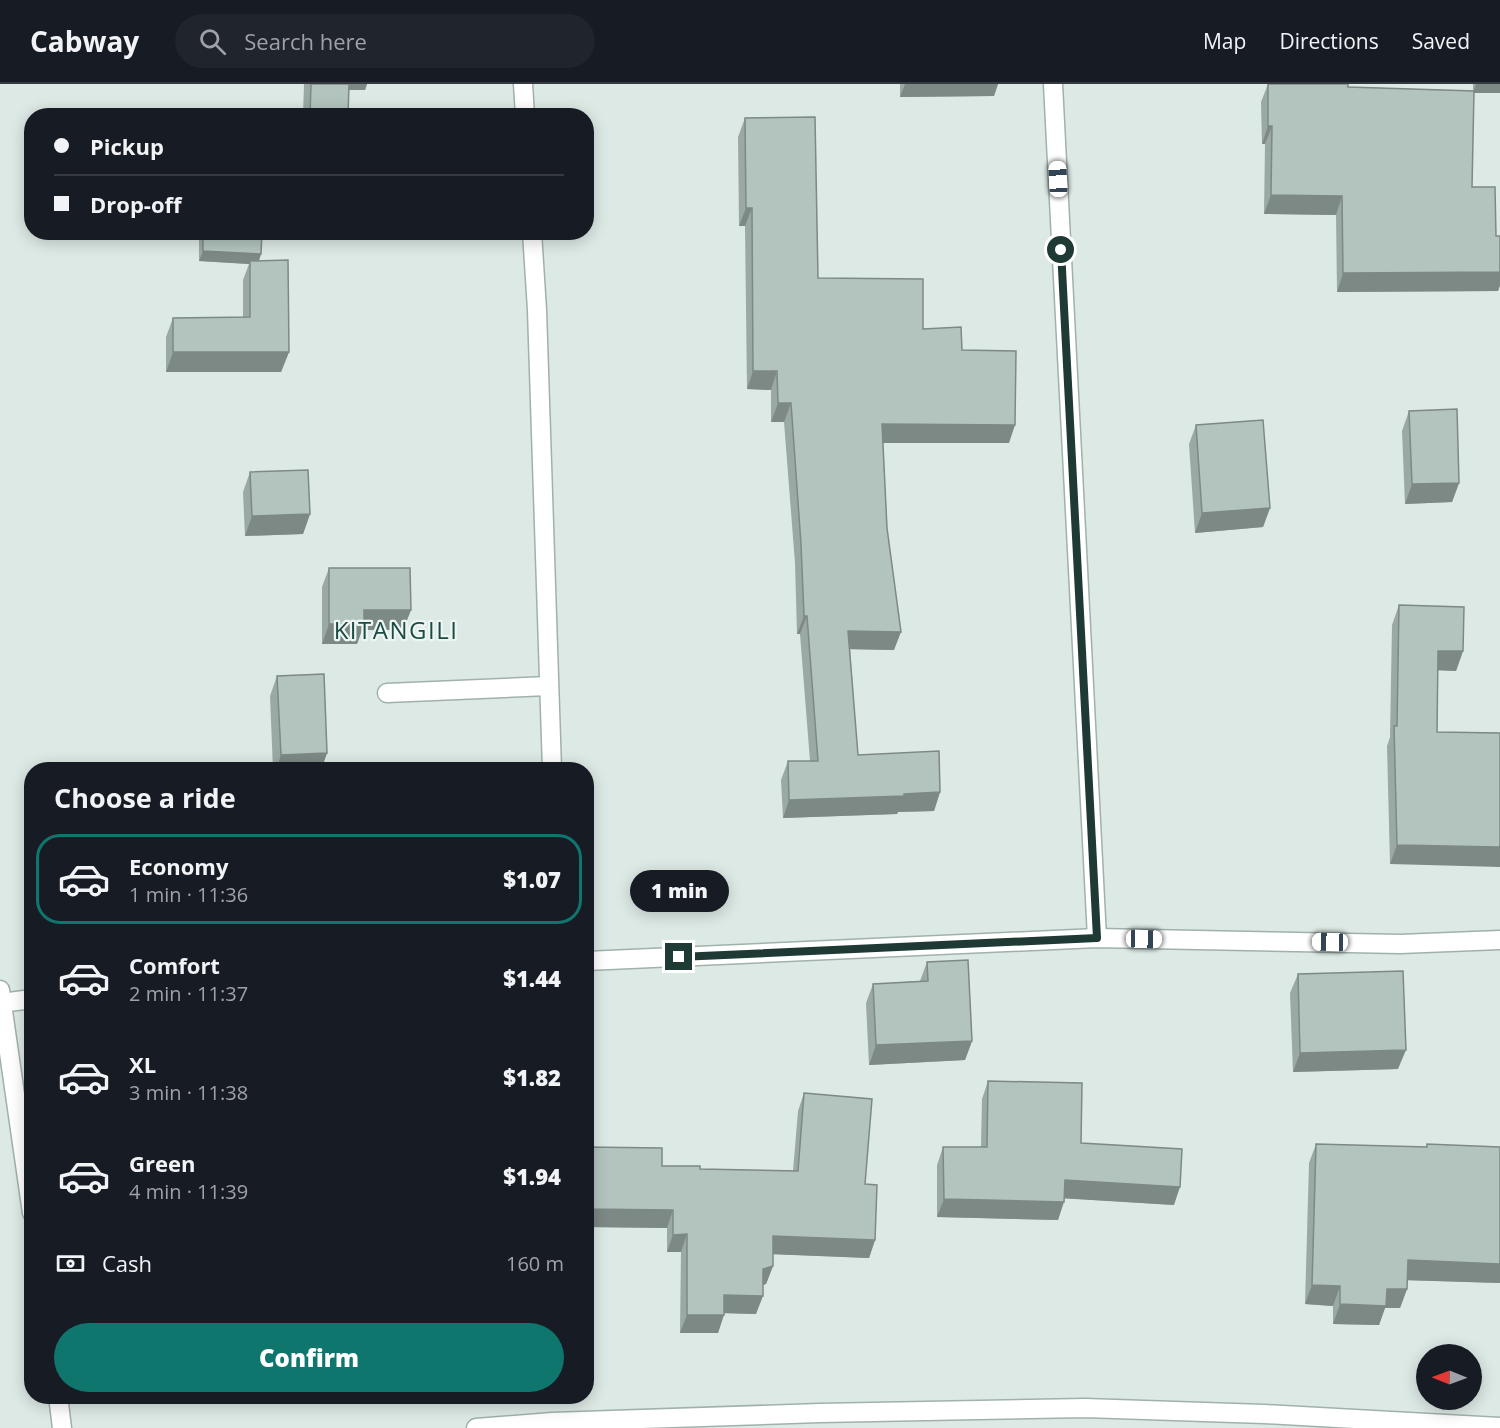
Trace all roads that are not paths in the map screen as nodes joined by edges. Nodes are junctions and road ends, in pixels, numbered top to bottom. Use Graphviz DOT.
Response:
graph roads {
  1 [pos="523,84"];
  2 [pos="1053,84"];
  3 [pos="524,108"];
  4 [pos="533,240"];
  5 [pos="548,686"];
  6 [pos="387,693"];
  7 [pos="552,762"];
  8 [pos="1097,938"];
  9 [pos="1500,940"];
  10 [pos="594,961"];
  11 [pos="1,999"];
  12 [pos="24,999"];
  13 [pos="24,1158"];
  14 [pos="59,1404"];
  15 [pos="1500,1427"];
  16 [pos="62,1428"];
  17 [pos="476,1428"];
  1 -- 3 [label="street"];
  2 -- 8 [label="street"];
  4 -- 5 [label="street"];
  5 -- 6 [label="street"];
  5 -- 7 [label="street"];
  8 -- 9 [label="street"];
  8 -- 10 [label="street"];
  11 -- 12 [label="street"];
  11 -- 13 [label="street"];
  14 -- 16 [label="street"];
  15 -- 17 [label="street"];
}
